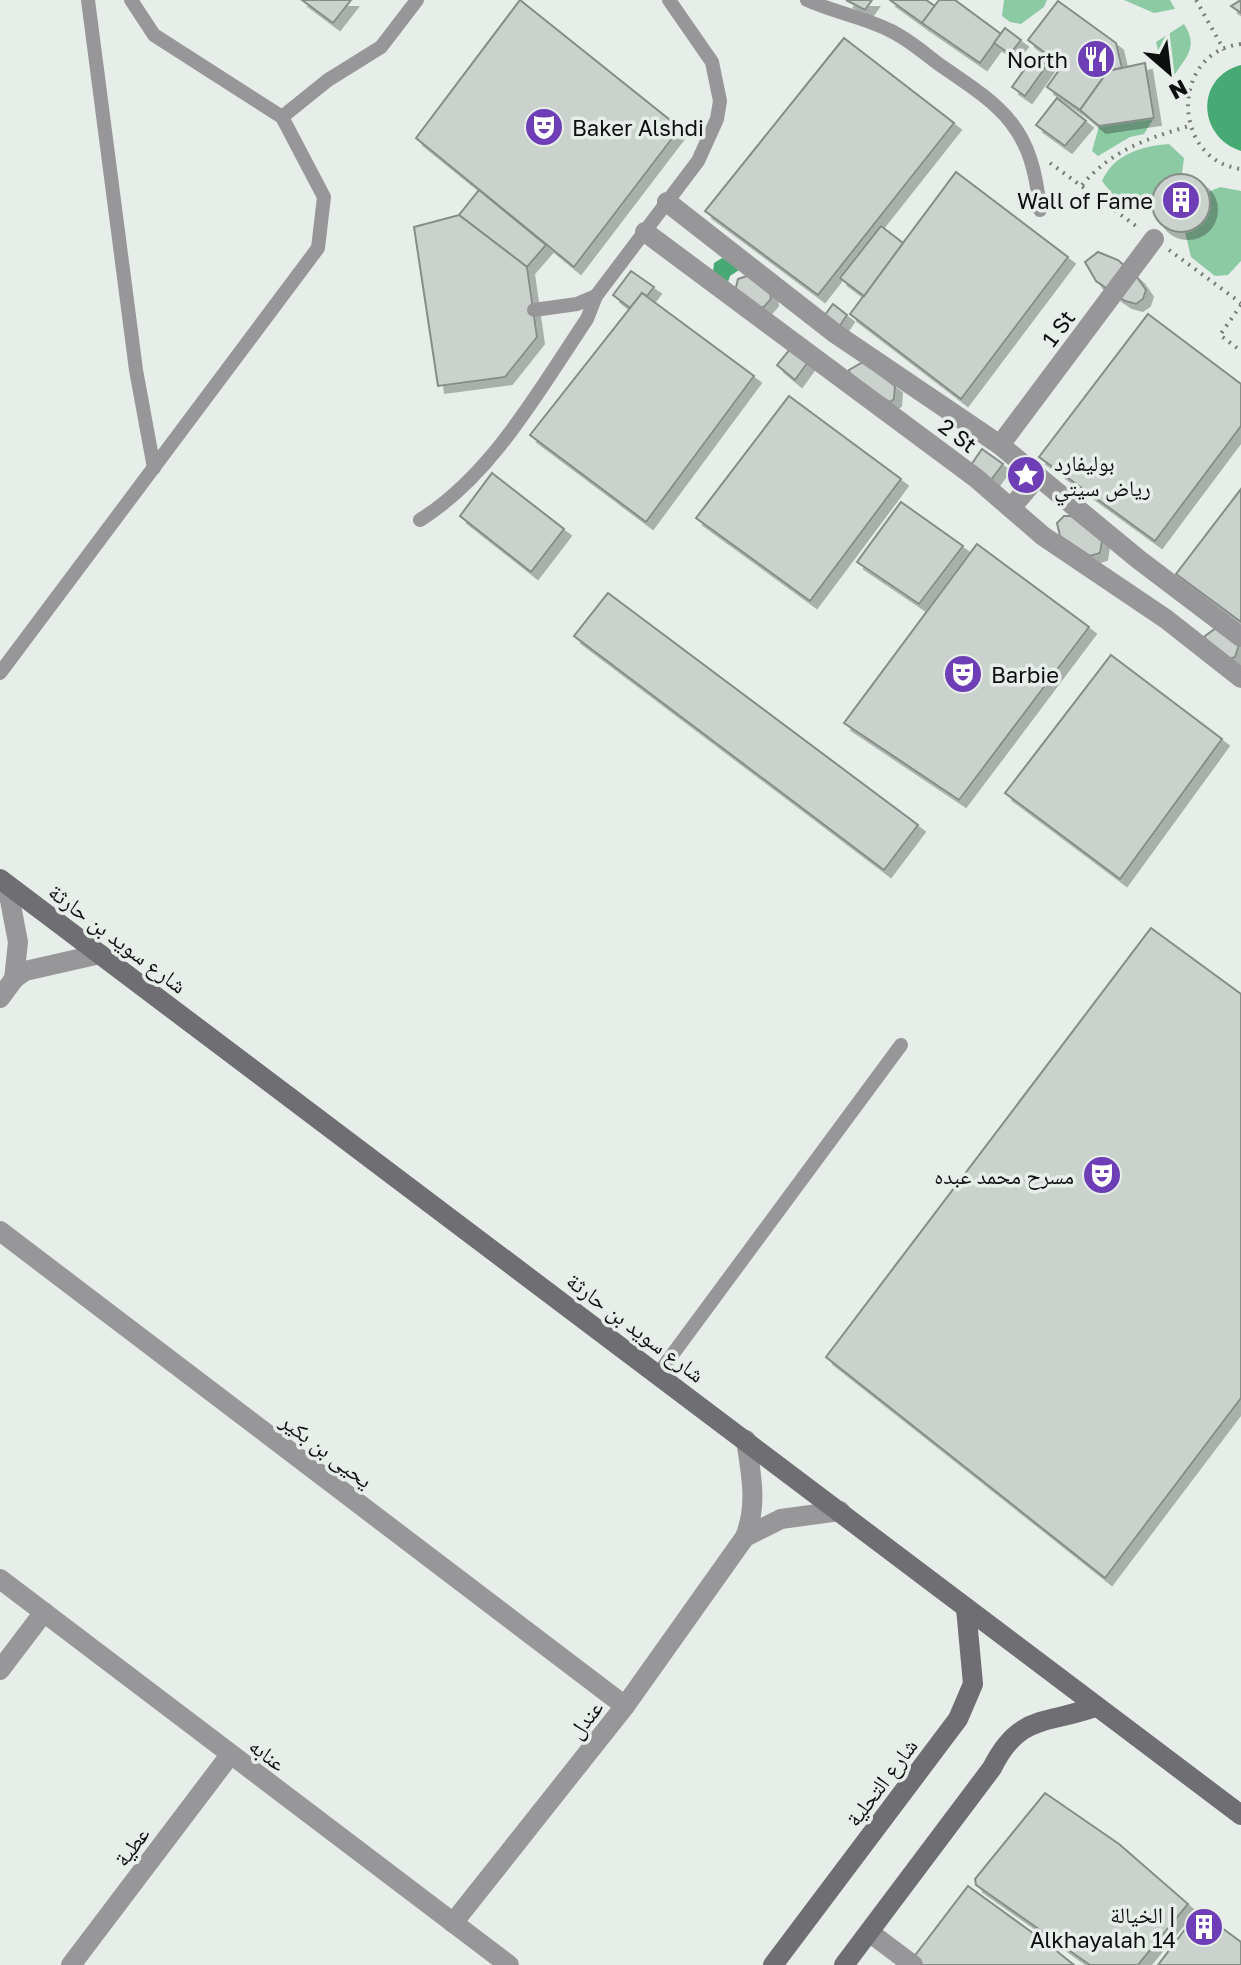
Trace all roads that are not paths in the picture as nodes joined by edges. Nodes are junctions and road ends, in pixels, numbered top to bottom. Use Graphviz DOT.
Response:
graph roads {
  1 [pos="88,0"];
  2 [pos="131,0"];
  3 [pos="417,0"];
  4 [pos="669,0"];
  5 [pos="807,0"];
  6 [pos="282,117"];
  7 [pos="667,202"];
  8 [pos="1040,210"];
  9 [pos="645,232"];
  10 [pos="1154,239"];
  11 [pos="596,296"];
  12 [pos="534,310"];
  13 [pos="825,326"];
  14 [pos="807,351"];
  15 [pos="957,416"];
  16 [pos="1000,445"];
  17 [pos="935,447"];
  18 [pos="154,468"];
  19 [pos="1038,476"];
  20 [pos="1011,508"];
  21 [pos="420,520"];
  22 [pos="1168,581"];
  23 [pos="1148,608"];
  24 [pos="1241,637"];
  25 [pos="0,673"];
  26 [pos="1241,678"];
  27 [pos="4,882"];
  28 [pos="100,954"];
  29 [pos="14,979"];
  30 [pos="0,998"];
  31 [pos="901,1045"];
  32 [pos="0,1231"];
  33 [pos="658,1374"];
  34 [pos="746,1440"];
  35 [pos="840,1511"];
  36 [pos="745,1537"];
  37 [pos="0,1579"];
  38 [pos="966,1608"];
  39 [pos="44,1612"];
  40 [pos="0,1670"];
  41 [pos="625,1706"];
  42 [pos="1095,1707"];
  43 [pos="230,1755"];
  44 [pos="1241,1815"];
  45 [pos="453,1923"];
  46 [pos="869,1932"];
  47 [pos="71,1965"];
  48 [pos="509,1965"];
  49 [pos="773,1965"];
  50 [pos="844,1965"];
  51 [pos="913,1965"];
  1 -- 18 [label="lane"];
  2 -- 6 [label="lane"];
  3 -- 6 [label="lane"];
  4 -- 7 [label="lane"];
  5 -- 8 [label="lane"];
  6 -- 18 [label="lane"];
  7 -- 9 [label="lane"];
  7 -- 13 [label="street, 2 St"];
  9 -- 11 [label="lane"];
  9 -- 14 [label="street, 2 St"];
  10 -- 16 [label="street, 1 St"];
  11 -- 12 [label="lane"];
  11 -- 21 [label="lane"];
  13 -- 14 [label="street"];
  13 -- 15 [label="street, 2 St"];
  14 -- 17 [label="street, 2 St"];
  15 -- 16 [label="street, 2 St"];
  15 -- 17 [label="street"];
  16 -- 19 [label="street, 2 St"];
  17 -- 20 [label="street, 2 St"];
  18 -- 25 [label="lane"];
  19 -- 20 [label="street"];
  19 -- 22 [label="street, 2 St"];
  20 -- 23 [label="street, 2 St"];
  22 -- 23 [label="street"];
  22 -- 24 [label="street, 2 St"];
  23 -- 26 [label="street, 2 St"];
  27 -- 28 [label="street, شارع سويد بن حارثة"];
  27 -- 29 [label="street"];
  28 -- 29 [label="street"];
  28 -- 33 [label="street, شارع سويد بن حارثة"];
  29 -- 30 [label="street"];
  31 -- 33 [label="lane"];
  32 -- 41 [label="street, يحيى بن بكير"];
  33 -- 34 [label="street, شارع سويد بن حارثة"];
  34 -- 35 [label="street, شارع سويد بن حارثة"];
  34 -- 36 [label="street, عندل"];
  35 -- 36 [label="street, عندل"];
  35 -- 38 [label="street, شارع سويد بن حارثة"];
  36 -- 41 [label="street, عندل"];
  37 -- 39 [label="street, عنابه"];
  38 -- 42 [label="street, شارع سويد بن حارثة"];
  38 -- 49 [label="street, شارع التحلية"];
  39 -- 40 [label="street"];
  39 -- 43 [label="street, عنابه"];
  41 -- 45 [label="street, عندل"];
  42 -- 44 [label="street, شارع سويد بن حارثة"];
  42 -- 46 [label="street"];
  43 -- 45 [label="street, عنابه"];
  43 -- 47 [label="street, عطية"];
  45 -- 48 [label="street, عنابه"];
  46 -- 50 [label="street"];
  46 -- 51 [label="street"];
}
